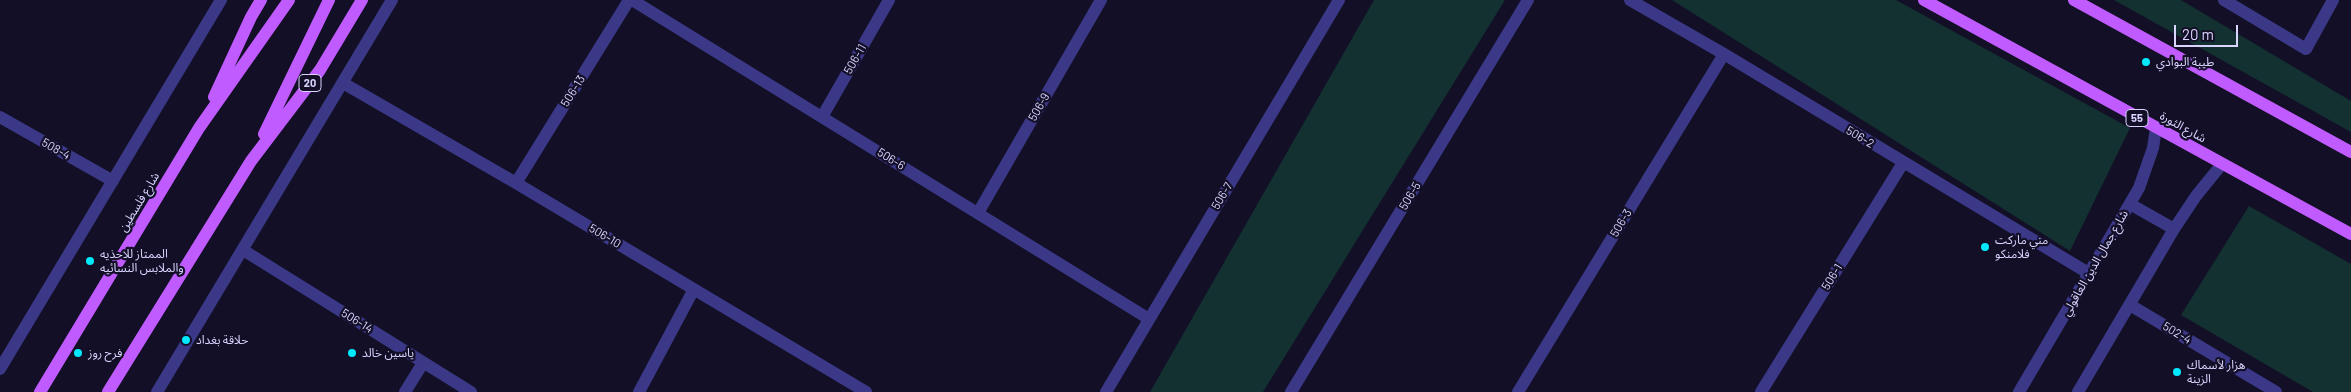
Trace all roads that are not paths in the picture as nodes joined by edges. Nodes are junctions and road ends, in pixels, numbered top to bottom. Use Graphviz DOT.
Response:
graph roads {
  1 [pos="221,0"];
  2 [pos="262,0"];
  3 [pos="289,0"];
  4 [pos="329,0"];
  5 [pos="362,0"];
  6 [pos="392,0"];
  7 [pos="630,0"];
  8 [pos="889,0"];
  9 [pos="1101,0"];
  10 [pos="1338,0"];
  11 [pos="1528,0"];
  12 [pos="1630,0"];
  13 [pos="1924,0"];
  14 [pos="2074,0"];
  15 [pos="2224,0"];
  16 [pos="2333,0"];
  17 [pos="1724,54"];
  18 [pos="343,83"];
  19 [pos="0,117"];
  20 [pos="822,117"];
  21 [pos="199,128"];
  22 [pos="2156,128"];
  23 [pos="2351,152"];
  24 [pos="251,161"];
  25 [pos="1903,162"];
  26 [pos="2222,164"];
  27 [pos="112,181"];
  28 [pos="516,182"];
  29 [pos="2130,204"];
  30 [pos="978,213"];
  31 [pos="2174,229"];
  32 [pos="2351,234"];
  33 [pos="243,250"];
  34 [pos="2090,274"];
  35 [pos="694,290"];
  36 [pos="2130,305"];
  37 [pos="1149,319"];
  38 [pos="423,363"];
  39 [pos="0,369"];
  40 [pos="40,392"];
  41 [pos="108,392"];
  42 [pos="157,392"];
  43 [pos="406,392"];
  44 [pos="471,392"];
  45 [pos="639,392"];
  46 [pos="866,392"];
  47 [pos="1106,392"];
  48 [pos="1291,392"];
  49 [pos="1518,392"];
  50 [pos="1761,392"];
  51 [pos="2018,392"];
  52 [pos="2078,392"];
  53 [pos="2276,392"];
  1 -- 27 [label="street"];
  2 -- 21 [label="main road, شارع فلسطين"];
  3 -- 21 [label="main road, شارع فلسطين"];
  4 -- 24 [label="main road, 20"];
  5 -- 24 [label="main road, 20"];
  6 -- 18 [label="street"];
  7 -- 20 [label="street, 506-6"];
  7 -- 28 [label="street, 506-13"];
  8 -- 20 [label="street, 506-11"];
  9 -- 30 [label="street, 506-9"];
  10 -- 37 [label="street, 506-7"];
  11 -- 48 [label="street, 506-5"];
  12 -- 17 [label="street, 506-2"];
  13 -- 22 [label="main road, شارع الثورة / 55"];
  14 -- 23 [label="main road"];
  15 -- 16 [label="street"];
  17 -- 25 [label="street, 506-2"];
  17 -- 49 [label="street, 506-3"];
  18 -- 28 [label="street, 506-10"];
  18 -- 33 [label="street"];
  19 -- 27 [label="street, 508-4"];
  20 -- 30 [label="street, 506-6"];
  21 -- 40 [label="main road, شارع فلسطين"];
  22 -- 26 [label="main road, شارع الثورة / 55"];
  22 -- 29 [label="street, شارع جمال الدين العاقولي"];
  24 -- 41 [label="main road, 20"];
  25 -- 34 [label="street, 506-2"];
  25 -- 50 [label="street, 506-1"];
  26 -- 31 [label="street"];
  26 -- 32 [label="main road, شارع الثورة / 55"];
  27 -- 39 [label="street"];
  28 -- 35 [label="street, 506-10"];
  29 -- 31 [label="street"];
  29 -- 34 [label="street, شارع جمال الدين العاقولي"];
  30 -- 37 [label="street, 506-6"];
  31 -- 36 [label="street"];
  33 -- 38 [label="street, 506-14"];
  33 -- 42 [label="street"];
  34 -- 51 [label="street, شارع جمال الدين العاقولي"];
  35 -- 45 [label="street"];
  35 -- 46 [label="street, 506-10"];
  36 -- 52 [label="street"];
  36 -- 53 [label="street, 502-4"];
  37 -- 47 [label="street, 506-7"];
  38 -- 43 [label="street"];
  38 -- 44 [label="street, 506-14"];
}
